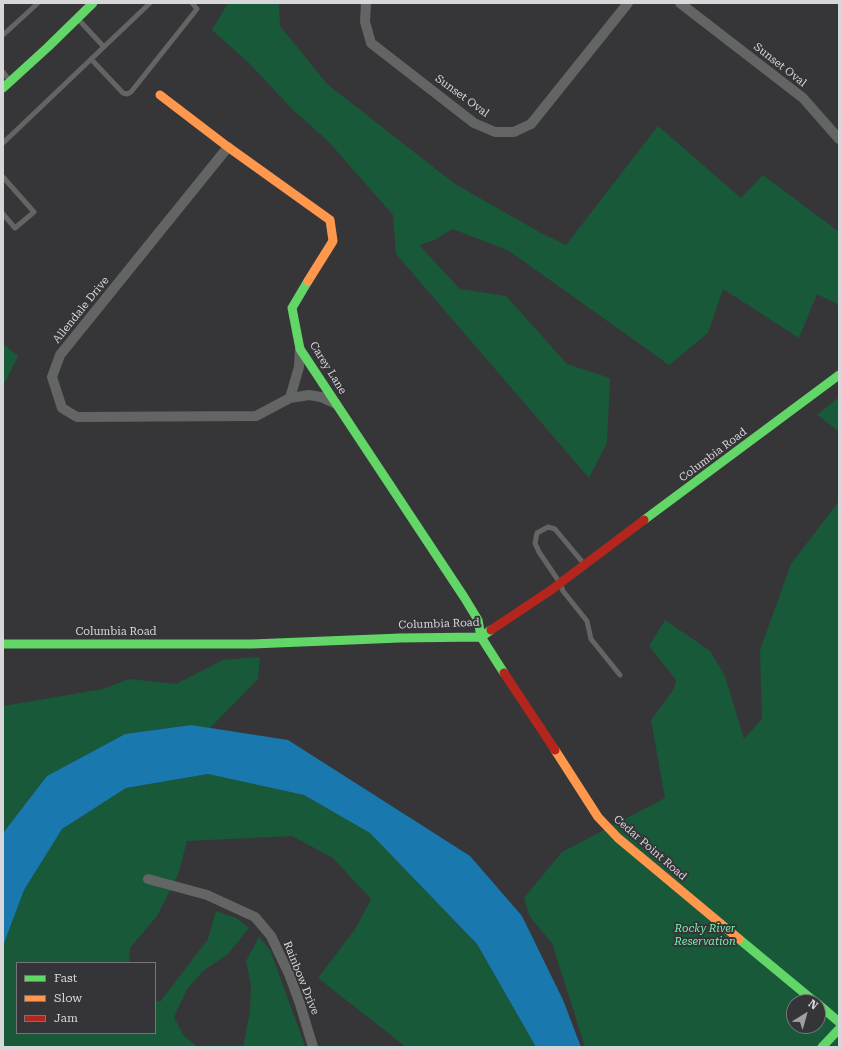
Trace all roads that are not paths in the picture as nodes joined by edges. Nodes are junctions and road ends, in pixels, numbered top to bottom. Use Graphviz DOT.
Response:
graph roads {
  1 [pos="38,3"];
  2 [pos="93,3"];
  3 [pos="150,3"];
  4 [pos="192,3"];
  5 [pos="366,3"];
  6 [pos="628,3"];
  7 [pos="680,3"];
  8 [pos="77,18"];
  9 [pos="3,35"];
  10 [pos="104,47"];
  11 [pos="91,59"];
  12 [pos="3,72"];
  13 [pos="6,85"];
  14 [pos="160,95"];
  15 [pos="839,139"];
  16 [pos="3,143"];
  17 [pos="228,147"];
  18 [pos="3,177"];
  19 [pos="3,214"];
  20 [pos="300,349"];
  21 [pos="839,375"];
  22 [pos="290,398"];
  23 [pos="336,404"];
  24 [pos="584,565"];
  25 [pos="560,583"];
  26 [pos="481,637"];
  27 [pos="3,644"];
  28 [pos="620,675"];
  29 [pos="148,879"];
  30 [pos="805,994"];
  31 [pos="826,1011"];
  32 [pos="839,1022"];
  33 [pos="839,1029"];
  34 [pos="313,1047"];
  35 [pos="822,1047"];
  1 -- 9 [label="lane"];
  2 -- 8 [label="street"];
  3 -- 10 [label="lane"];
  4 -- 11 [label="lane"];
  5 -- 6 [label="street, Sunset Oval"];
  7 -- 15 [label="street, Sunset Oval"];
  8 -- 10 [label="lane"];
  8 -- 13 [label="street"];
  10 -- 11 [label="lane"];
  11 -- 16 [label="lane"];
  12 -- 13 [label="lane"];
  14 -- 17 [label="street, Carey Lane"];
  17 -- 20 [label="street, Carey Lane"];
  17 -- 22 [label="street, Allendale Drive"];
  18 -- 19 [label="lane"];
  20 -- 22 [label="street"];
  20 -- 23 [label="street, Carey Lane"];
  21 -- 24 [label="street, Columbia Road"];
  22 -- 23 [label="street, Allendale Drive"];
  23 -- 26 [label="street, Carey Lane"];
  24 -- 25 [label="street, Columbia Road"];
  24 -- 25 [label="lane"];
  25 -- 26 [label="street, Columbia Road"];
  25 -- 28 [label="lane"];
  26 -- 27 [label="street, Columbia Road"];
  26 -- 30 [label="street, Cedar Point Road"];
  29 -- 34 [label="street, Rainbow Drive"];
  31 -- 32 [label="street"];
  33 -- 35 [label="street"];
}
